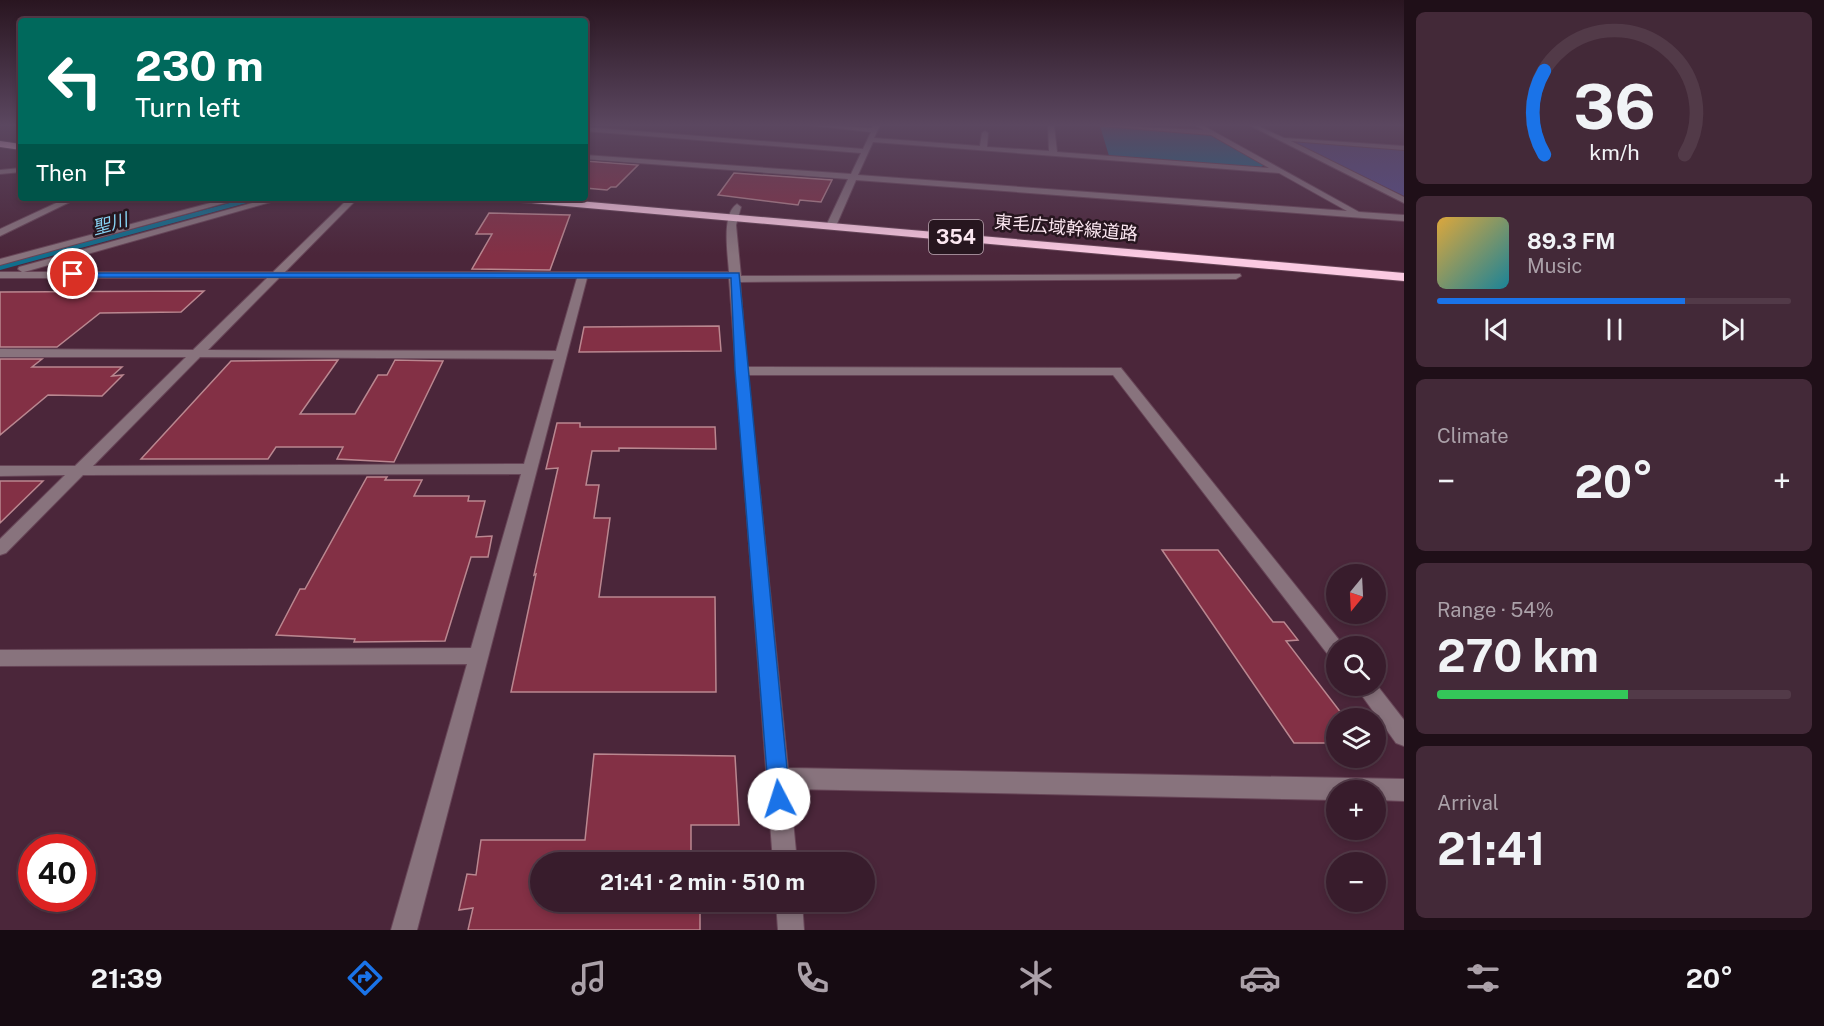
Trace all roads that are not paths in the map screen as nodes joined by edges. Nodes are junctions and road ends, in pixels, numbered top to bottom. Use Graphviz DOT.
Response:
graph roads {
  1 [pos="743,168"];
  2 [pos="856,168"];
  3 [pos="1247,168"];
  4 [pos="1277,168"];
  5 [pos="1340,168"];
  6 [pos="18,170"];
  7 [pos="1282,171"];
  8 [pos="0,172"];
  9 [pos="852,177"];
  10 [pos="588,194"];
  11 [pos="1404,200"];
  12 [pos="68,201"];
  13 [pos="228,201"];
  14 [pos="270,201"];
  15 [pos="351,201"];
  16 [pos="554,201"];
  17 [pos="735,213"];
  18 [pos="1359,215"];
  19 [pos="1404,218"];
  20 [pos="832,221"];
  21 [pos="0,233"];
  22 [pos="0,262"];
  23 [pos="1404,265"];
  24 [pos="583,274"];
  25 [pos="2,275"];
  26 [pos="277,275"];
  27 [pos="1236,276"];
  28 [pos="736,277"];
  29 [pos="1404,277"];
  30 [pos="0,354"];
  31 [pos="199,354"];
  32 [pos="562,356"];
  33 [pos="741,370"];
  34 [pos="531,469"];
  35 [pos="0,471"];
  36 [pos="79,471"];
  37 [pos="0,549"];
  38 [pos="1326,637"];
  39 [pos="479,656"];
  40 [pos="0,658"];
  41 [pos="1373,696"];
  42 [pos="1404,736"];
  43 [pos="777,778"];
  44 [pos="1404,790"];
  45 [pos="784,852"];
  46 [pos="790,912"];
  47 [pos="404,930"];
  48 [pos="791,930"];
  1 -- 9 [label="street"];
  2 -- 9 [label="street"];
  3 -- 7 [label="street"];
  4 -- 7 [label="street"];
  5 -- 11 [label="street"];
  6 -- 8 [label="street"];
  7 -- 18 [label="street"];
  9 -- 18 [label="street"];
  9 -- 20 [label="street"];
  10 -- 17 [label="highway, 東毛広域幹線道路 / 354"];
  12 -- 21 [label="street"];
  13 -- 22 [label="street"];
  14 -- 25 [label="street"];
  15 -- 26 [label="street"];
  16 -- 17 [label="highway, 東毛広域幹線道路 / 354"];
  17 -- 20 [label="highway, 東毛広域幹線道路 / 354"];
  17 -- 28 [label="street"];
  18 -- 19 [label="street"];
  20 -- 23 [label="highway, 東毛広域幹線道路 / 354"];
  20 -- 29 [label="highway, 東毛広域幹線道路 / 354"];
  24 -- 26 [label="street"];
  24 -- 28 [label="street"];
  24 -- 32 [label="street"];
  25 -- 26 [label="street"];
  26 -- 31 [label="street"];
  27 -- 28 [label="street"];
  28 -- 33 [label="street"];
  30 -- 31 [label="street"];
  31 -- 32 [label="street"];
  31 -- 36 [label="street"];
  32 -- 34 [label="street"];
  33 -- 38 [label="street"];
  33 -- 43 [label="street"];
  34 -- 36 [label="street"];
  34 -- 39 [label="street"];
  35 -- 36 [label="street"];
  36 -- 37 [label="street"];
  39 -- 40 [label="street"];
  39 -- 47 [label="street"];
  41 -- 42 [label="street"];
  43 -- 44 [label="street"];
  43 -- 45 [label="street"];
  46 -- 48 [label="street"];
}
